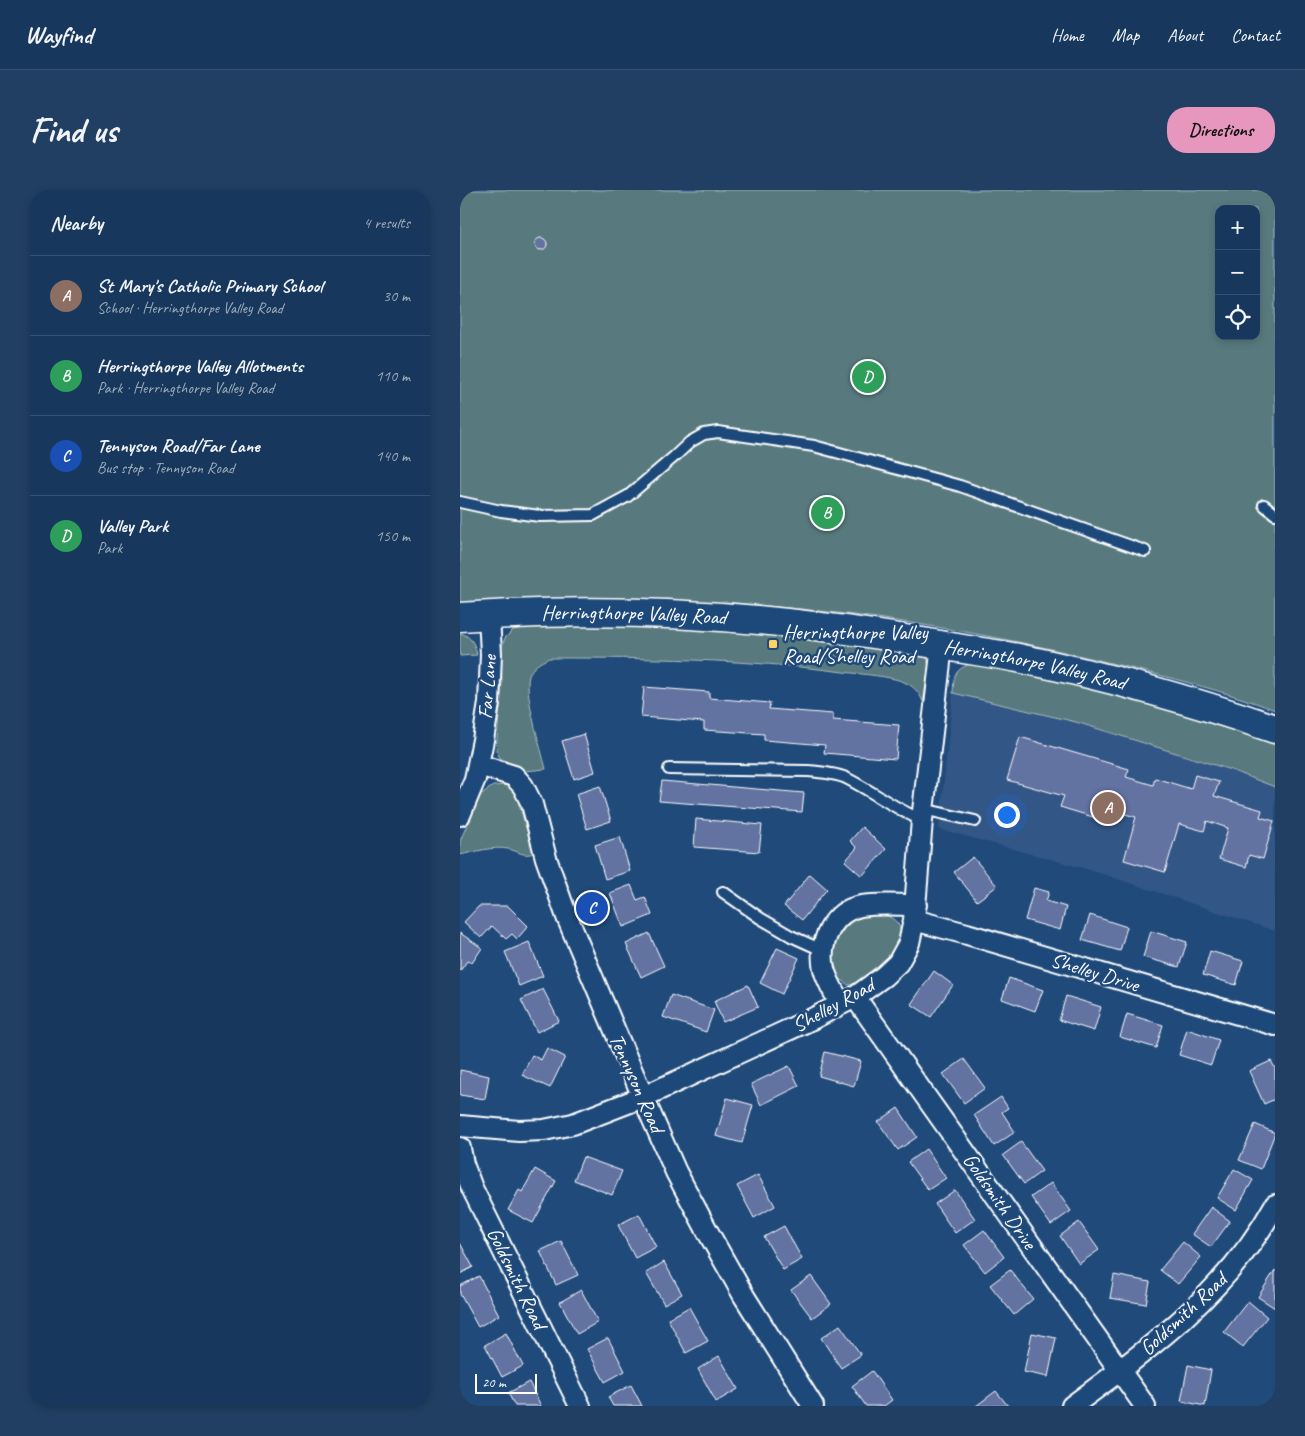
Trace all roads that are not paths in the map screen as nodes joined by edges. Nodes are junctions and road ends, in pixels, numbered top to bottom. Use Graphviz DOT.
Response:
graph roads {
  1 [pos="460,502"];
  2 [pos="1264,505"];
  3 [pos="1275,514"];
  4 [pos="1145,551"];
  5 [pos="489,615"];
  6 [pos="460,617"];
  7 [pos="942,645"];
  8 [pos="1275,729"];
  9 [pos="479,765"];
  10 [pos="669,769"];
  11 [pos="460,815"];
  12 [pos="923,815"];
  13 [pos="975,821"];
  14 [pos="723,892"];
  15 [pos="915,912"];
  16 [pos="822,950"];
  17 [pos="848,1001"];
  18 [pos="1275,1025"];
  19 [pos="643,1097"];
  20 [pos="460,1126"];
  21 [pos="460,1148"];
  22 [pos="1275,1205"];
  23 [pos="1121,1371"];
  24 [pos="580,1406"];
  25 [pos="814,1406"];
  26 [pos="1072,1406"];
  27 [pos="1145,1406"];
  1 -- 4 [label="lane"];
  2 -- 3 [label="lane"];
  5 -- 6 [label="main road, Herringthorpe Valley Road"];
  5 -- 7 [label="main road, Herringthorpe Valley Road"];
  5 -- 9 [label="street, Far Lane"];
  7 -- 8 [label="main road, Herringthorpe Valley Road"];
  7 -- 12 [label="street, Shelley Road"];
  9 -- 11 [label="street, Far Lane"];
  9 -- 19 [label="street, Tennyson Road"];
  10 -- 12 [label="lane"];
  12 -- 13 [label="lane"];
  12 -- 15 [label="street, Shelley Road"];
  14 -- 16 [label="lane"];
  15 -- 16 [label="street, Shelley Drive"];
  15 -- 17 [label="street, Shelley Road"];
  15 -- 18 [label="street, Shelley Drive"];
  16 -- 17 [label="street, Goldsmith Drive"];
  17 -- 19 [label="street, Shelley Road"];
  17 -- 23 [label="street, Goldsmith Drive"];
  19 -- 20 [label="street, Shelley Road"];
  19 -- 25 [label="street, Tennyson Road"];
  21 -- 24 [label="street, Goldsmith Road"];
  22 -- 23 [label="street, Goldsmith Road"];
  23 -- 26 [label="street, Goldsmith Road"];
  23 -- 27 [label="street, Goldsmith Drive"];
}
